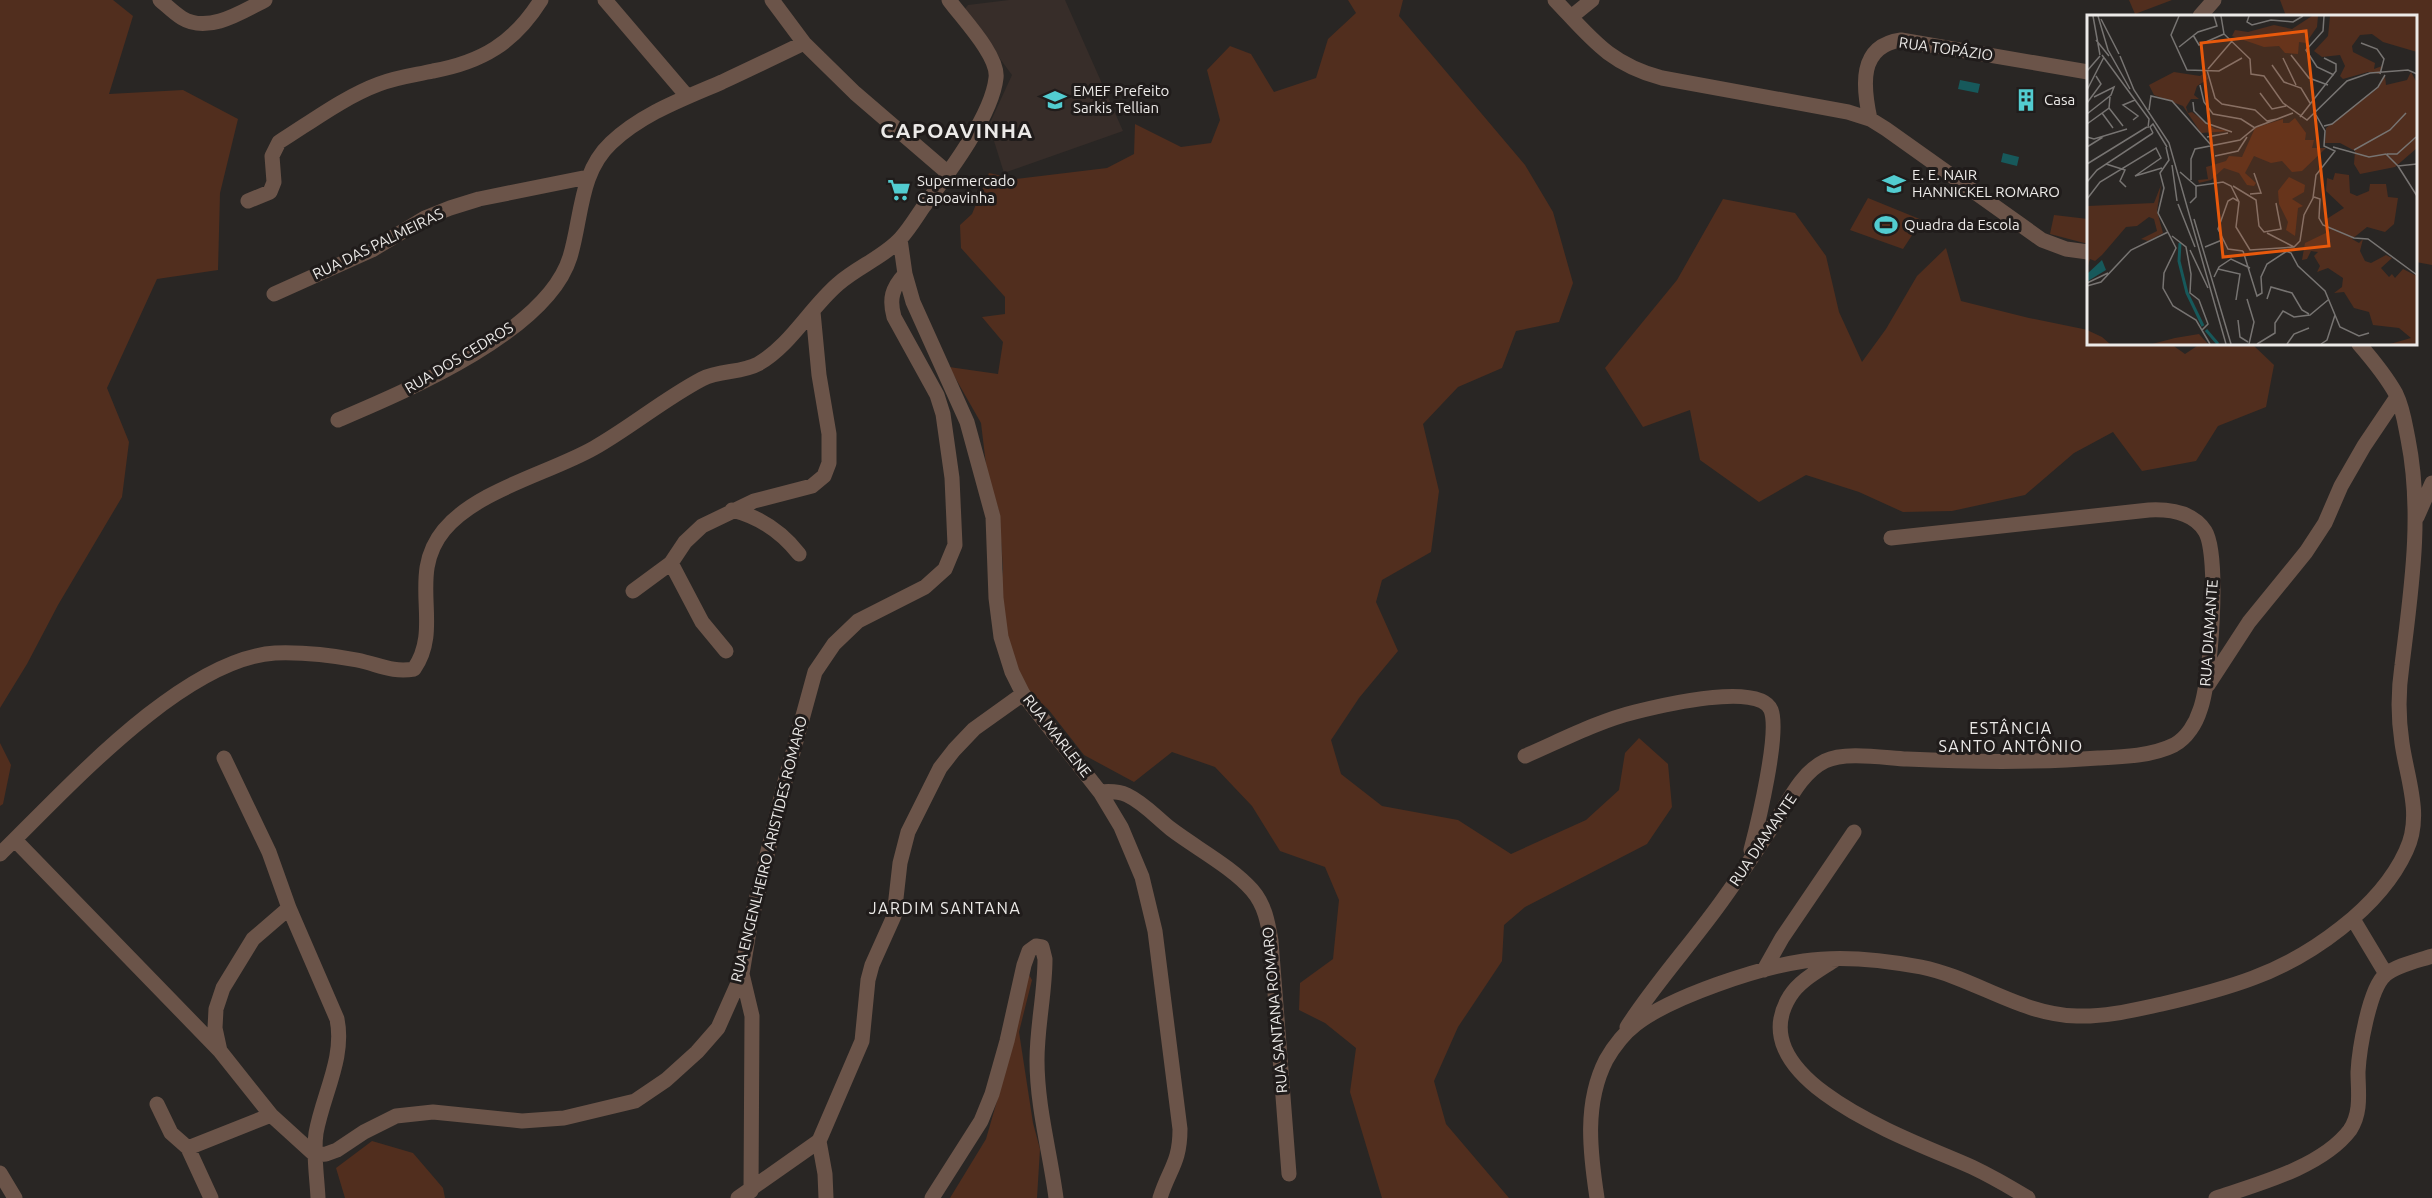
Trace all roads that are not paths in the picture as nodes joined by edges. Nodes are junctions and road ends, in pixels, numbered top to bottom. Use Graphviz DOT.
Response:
graph roads {
  1 [pos="160,0"];
  2 [pos="265,0"];
  3 [pos="541,0"];
  4 [pos="605,0"];
  5 [pos="772,0"];
  6 [pos="949,0"];
  7 [pos="1555,0"];
  8 [pos="1592,0"];
  9 [pos="2214,0"];
  10 [pos="2201,15"];
  11 [pos="1571,17"];
  12 [pos="804,43"];
  13 [pos="2087,72"];
  14 [pos="687,96"];
  15 [pos="1870,119"];
  16 [pos="948,173"];
  17 [pos="588,177"];
  18 [pos="248,201"];
  19 [pos="900,239"];
  20 [pos="2087,252"];
  21 [pos="905,274"];
  22 [pos="274,294"];
  23 [pos="813,312"];
  24 [pos="2360,345"];
  25 [pos="2397,397"];
  26 [pos="338,420"];
  27 [pos="2432,483"];
  28 [pos="732,510"];
  29 [pos="2415,522"];
  30 [pos="1891,538"];
  31 [pos="799,554"];
  32 [pos="671,563"];
  33 [pos="633,591"];
  34 [pos="726,651"];
  35 [pos="2207,688"];
  36 [pos="1023,694"];
  37 [pos="1524,756"];
  38 [pos="224,758"];
  39 [pos="1101,792"];
  40 [pos="1854,832"];
  41 [pos="15,840"];
  42 [pos="0,854"];
  43 [pos="1749,862"];
  44 [pos="289,908"];
  45 [pos="2353,919"];
  46 [pos="2432,956"];
  47 [pos="1836,959"];
  48 [pos="1764,970"];
  49 [pos="742,974"];
  50 [pos="2386,974"];
  51 [pos="1619,1040"];
  52 [pos="220,1052"];
  53 [pos="157,1104"];
  54 [pos="271,1114"];
  55 [pos="819,1141"];
  56 [pos="188,1148"];
  57 [pos="315,1155"];
  58 [pos="0,1173"];
  59 [pos="1289,1174"];
  60 [pos="745,1194"];
  61 [pos="2243,1194"];
  62 [pos="15,1198"];
  63 [pos="211,1198"];
  64 [pos="318,1198"];
  65 [pos="826,1198"];
  66 [pos="932,1198"];
  67 [pos="1056,1198"];
  68 [pos="1160,1198"];
  69 [pos="1597,1198"];
  70 [pos="2028,1198"];
  71 [pos="2216,1198"];
  1 -- 2 [label="street"];
  3 -- 18 [label="street"];
  4 -- 14 [label="street"];
  5 -- 12 [label="street"];
  6 -- 16 [label="street"];
  7 -- 11 [label="street"];
  8 -- 11 [label="street"];
  9 -- 10 [label="street"];
  11 -- 15 [label="street"];
  12 -- 14 [label="street, RUA DOS CEDROS"];
  12 -- 16 [label="street"];
  13 -- 15 [label="street, RUA TOPÁZIO"];
  14 -- 17 [label="street, RUA DOS CEDROS"];
  15 -- 20 [label="street"];
  16 -- 19 [label="street"];
  17 -- 22 [label="street, RUA DAS PALMEIRAS"];
  17 -- 26 [label="street, RUA DOS CEDROS"];
  19 -- 21 [label="street, RUA MARLENE"];
  19 -- 23 [label="street"];
  21 -- 36 [label="street, RUA MARLENE"];
  21 -- 49 [label="street, RUA ENGENLHEIRO ARISTIDES ROMARO"];
  23 -- 28 [label="street"];
  23 -- 41 [label="street"];
  24 -- 25 [label="street"];
  25 -- 29 [label="street"];
  25 -- 35 [label="street"];
  27 -- 29 [label="street"];
  28 -- 31 [label="street"];
  28 -- 32 [label="street"];
  29 -- 45 [label="street"];
  30 -- 35 [label="street, RUA DIAMANTE"];
  32 -- 33 [label="street"];
  32 -- 34 [label="street"];
  35 -- 43 [label="street, RUA DIAMANTE"];
  36 -- 39 [label="street, RUA MARLENE"];
  36 -- 55 [label="street"];
  37 -- 43 [label="street"];
  38 -- 44 [label="street"];
  39 -- 59 [label="street, RUA SANTANA ROMARO"];
  39 -- 68 [label="street, RUA MARLENE"];
  40 -- 48 [label="street"];
  41 -- 42 [label="street"];
  41 -- 52 [label="street"];
  43 -- 51 [label="street, RUA DIAMANTE"];
  44 -- 52 [label="street"];
  44 -- 57 [label="street"];
  45 -- 47 [label="street"];
  45 -- 50 [label="street"];
  46 -- 50 [label="street"];
  47 -- 48 [label="street"];
  47 -- 70 [label="street"];
  48 -- 51 [label="street"];
  49 -- 57 [label="street, RUA ENGENLHEIRO ARISTIDES ROMARO"];
  49 -- 60 [label="street"];
  50 -- 61 [label="street"];
  51 -- 69 [label="street, RUA DIAMANTE"];
  52 -- 54 [label="street"];
  53 -- 56 [label="street"];
  54 -- 56 [label="street"];
  54 -- 57 [label="street"];
  55 -- 60 [label="street"];
  55 -- 65 [label="street"];
  56 -- 63 [label="street"];
  57 -- 64 [label="street"];
  58 -- 62 [label="street"];
  61 -- 71 [label="street"];
  66 -- 67 [label="street"];
}
